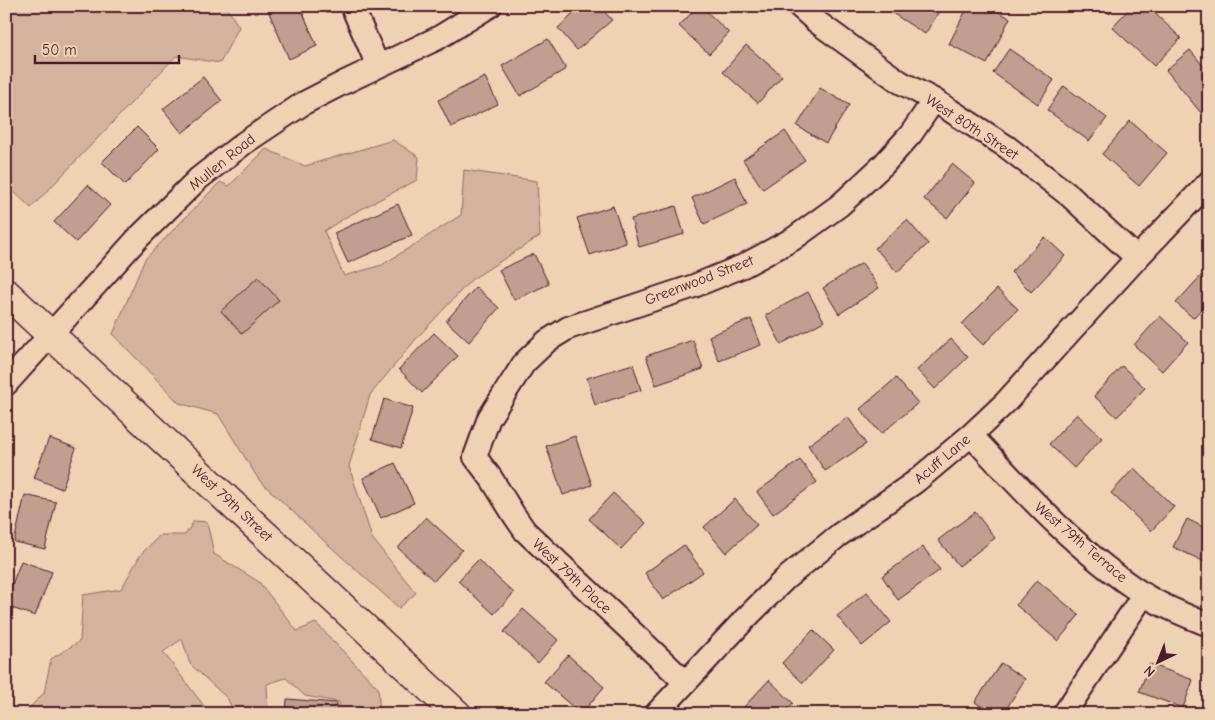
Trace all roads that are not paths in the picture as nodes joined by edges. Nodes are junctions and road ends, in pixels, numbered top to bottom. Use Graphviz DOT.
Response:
graph roads {
  1 [pos="352,6"];
  2 [pos="490,6"];
  3 [pos="799,6"];
  4 [pos="378,66"];
  5 [pos="934,100"];
  6 [pos="1209,182"];
  7 [pos="1137,258"];
  8 [pos="6,293"];
  9 [pos="51,334"];
  10 [pos="6,384"];
  11 [pos="972,435"];
  12 [pos="475,457"];
  13 [pos="1144,594"];
  14 [pos="1209,625"];
  15 [pos="685,682"];
  16 [pos="457,714"];
  17 [pos="656,714"];
  18 [pos="1064,714"];
  1 -- 4 [label="street"];
  2 -- 4 [label="street, Mullen Road"];
  3 -- 5 [label="street, West 80th Street"];
  4 -- 9 [label="street, Mullen Road"];
  5 -- 7 [label="street, West 80th Street"];
  5 -- 12 [label="street, Greenwood Street"];
  6 -- 7 [label="street, Acuff Lane"];
  7 -- 11 [label="street, Acuff Lane"];
  8 -- 9 [label="street, West 79th Street"];
  9 -- 10 [label="street, Mullen Road"];
  9 -- 16 [label="street, West 79th Street"];
  11 -- 13 [label="street, West 79th Terrace"];
  11 -- 15 [label="street, Acuff Lane"];
  12 -- 15 [label="street, West 79th Place"];
  13 -- 14 [label="street, West 79th Terrace"];
  13 -- 18 [label="street"];
  15 -- 17 [label="street, Acuff Lane"];
}
